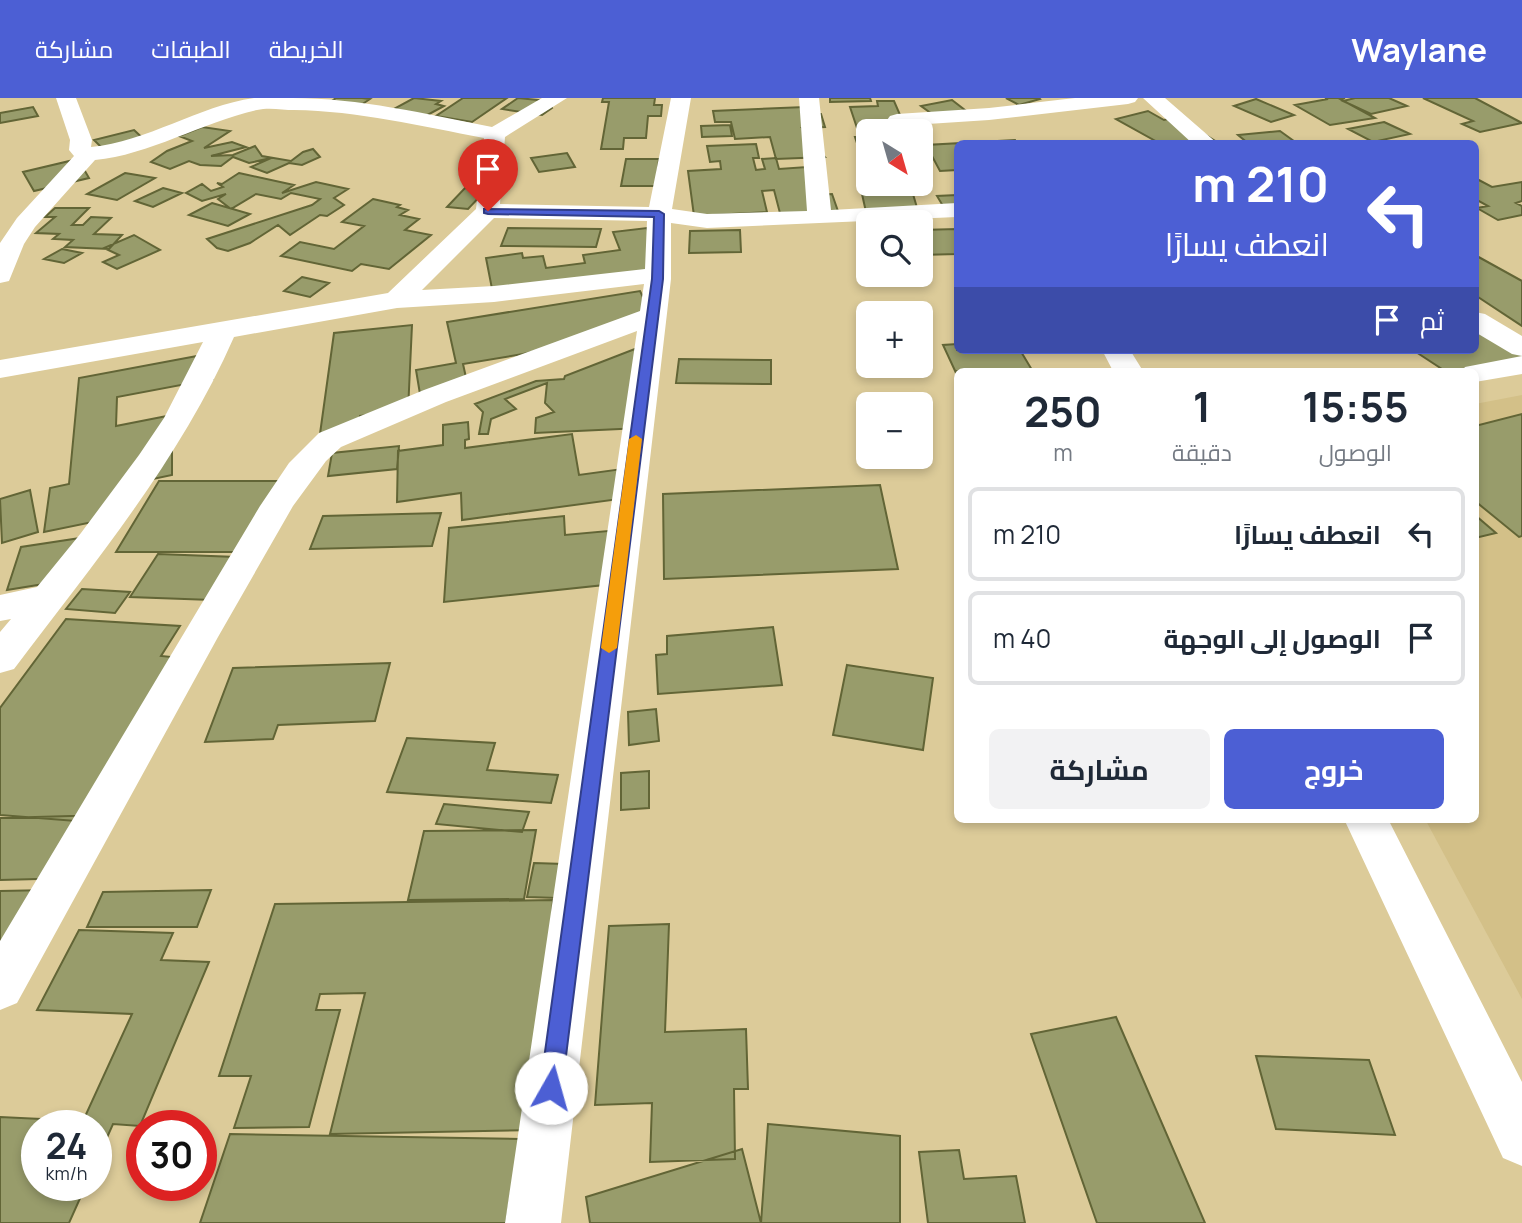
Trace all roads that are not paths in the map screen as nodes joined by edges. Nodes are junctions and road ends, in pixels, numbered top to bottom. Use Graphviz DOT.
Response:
graph roads {
  1 [pos="66,98"];
  2 [pos="556,98"];
  3 [pos="681,98"];
  4 [pos="809,98"];
  5 [pos="893,98"];
  6 [pos="1128,98"];
  7 [pos="1153,98"];
  8 [pos="378,104"];
  9 [pos="989,114"];
  10 [pos="897,119"];
  11 [pos="933,121"];
  12 [pos="495,134"];
  13 [pos="998,135"];
  14 [pos="1202,140"];
  15 [pos="88,154"];
  16 [pos="954,209"];
  17 [pos="488,211"];
  18 [pos="659,214"];
  19 [pos="820,218"];
  20 [pos="0,275"];
  21 [pos="658,275"];
  22 [pos="397,300"];
  23 [pos="651,316"];
  24 [pos="1479,322"];
  25 [pos="223,329"];
  26 [pos="1522,348"];
  27 [pos="1522,365"];
  28 [pos="0,369"];
  29 [pos="1479,372"];
  30 [pos="47,598"];
  31 [pos="0,608"];
  32 [pos="0,659"];
  33 [pos="1368,823"];
  34 [pos="0,987"];
  35 [pos="1522,1139"];
  36 [pos="533,1223"];
  1 -- 15 [label="street"];
  2 -- 12 [label="street"];
  3 -- 18 [label="street"];
  4 -- 19 [label="street"];
  5 -- 10 [label="street"];
  6 -- 9 [label="street"];
  7 -- 14 [label="street"];
  8 -- 12 [label="street"];
  8 -- 15 [label="street"];
  9 -- 11 [label="street"];
  9 -- 13 [label="street"];
  12 -- 17 [label="street"];
  15 -- 20 [label="street"];
  16 -- 19 [label="street"];
  17 -- 18 [label="street"];
  17 -- 22 [label="street"];
  18 -- 19 [label="street"];
  18 -- 21 [label="street"];
  21 -- 22 [label="street"];
  21 -- 23 [label="street"];
  22 -- 25 [label="street"];
  23 -- 34 [label="street"];
  23 -- 36 [label="street"];
  24 -- 26 [label="street"];
  25 -- 28 [label="street"];
  25 -- 30 [label="street"];
  27 -- 29 [label="street"];
  30 -- 31 [label="street"];
  30 -- 32 [label="street"];
  33 -- 35 [label="street"];
}
